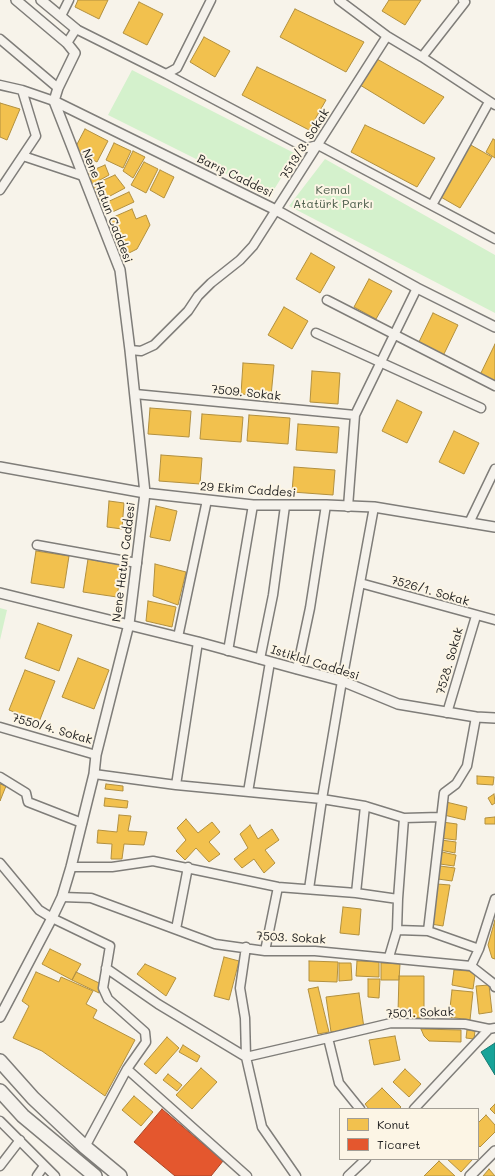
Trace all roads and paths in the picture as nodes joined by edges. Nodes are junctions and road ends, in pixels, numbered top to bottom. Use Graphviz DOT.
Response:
graph roads {
  1 [pos="16,0"];
  2 [pos="41,0"];
  3 [pos="70,0"];
  4 [pos="338,0"];
  5 [pos="463,0"];
  6 [pos="208,1"];
  7 [pos="61,16"];
  8 [pos="76,29"];
  9 [pos="387,36"];
  10 [pos="0,40"];
  11 [pos="67,43"];
  12 [pos="422,57"];
  13 [pos="166,74"];
  14 [pos="0,85"];
  15 [pos="58,88"];
  16 [pos="22,90"];
  17 [pos="54,101"];
  18 [pos="492,103"];
  19 [pos="318,145"];
  20 [pos="22,156"];
  21 [pos="83,176"];
  22 [pos="0,190"];
  23 [pos="432,205"];
  24 [pos="276,210"];
  25 [pos="495,239"];
  26 [pos="417,288"];
  27 [pos="327,300"];
  28 [pos="495,327"];
  29 [pos="316,332"];
  30 [pos="394,335"];
  31 [pos="130,350"];
  32 [pos="381,362"];
  33 [pos="495,386"];
  34 [pos="135,394"];
  35 [pos="481,408"];
  36 [pos="354,415"];
  37 [pos="0,467"];
  38 [pos="495,469"];
  39 [pos="145,493"];
  40 [pos="208,500"];
  41 [pos="253,505"];
  42 [pos="326,505"];
  43 [pos="285,506"];
  44 [pos="348,507"];
  45 [pos="374,507"];
  46 [pos="468,523"];
  47 [pos="495,527"];
  48 [pos="37,545"];
  49 [pos="137,562"];
  50 [pos="360,584"];
  51 [pos="0,593"];
  52 [pos="476,616"];
  53 [pos="495,620"];
  54 [pos="129,624"];
  55 [pos="178,637"];
  56 [pos="198,642"];
  57 [pos="228,651"];
  58 [pos="260,659"];
  59 [pos="270,662"];
  60 [pos="297,669"];
  61 [pos="342,681"];
  62 [pos="448,713"];
  63 [pos="476,717"];
  64 [pos="495,718"];
  65 [pos="0,727"];
  66 [pos="96,755"];
  67 [pos="94,774"];
  68 [pos="0,777"];
  69 [pos="176,785"];
  70 [pos="248,792"];
  71 [pos="322,799"];
  72 [pos="365,806"];
  73 [pos="440,817"];
  74 [pos="404,818"];
  75 [pos="82,823"];
  76 [pos="0,863"];
  77 [pos="71,867"];
  78 [pos="188,867"];
  79 [pos="278,887"];
  80 [pos="308,889"];
  81 [pos="356,894"];
  82 [pos="62,897"];
  83 [pos="398,899"];
  84 [pos="495,900"];
  85 [pos="52,918"];
  86 [pos="176,929"];
  87 [pos="397,930"];
  88 [pos="428,931"];
  89 [pos="246,947"];
  90 [pos="479,949"];
  91 [pos="265,951"];
  92 [pos="389,957"];
  93 [pos="471,966"];
  94 [pos="106,968"];
  95 [pos="495,984"];
  96 [pos="0,1018"];
  97 [pos="492,1029"];
  98 [pos="328,1038"];
  99 [pos="246,1058"];
  100 [pos="0,1061"];
  101 [pos="127,1070"];
  102 [pos="0,1091"];
  103 [pos="359,1108"];
  104 [pos="415,1108"];
  105 [pos="0,1121"];
  106 [pos="20,1140"];
  107 [pos="85,1147"];
  108 [pos="495,1151"];
  109 [pos="365,1160"];
  110 [pos="0,1166"];
  111 [pos="44,1166"];
  112 [pos="294,1175"];
  113 [pos="37,1176"];
  114 [pos="56,1176"];
  115 [pos="95,1176"];
  116 [pos="120,1176"];
  117 [pos="247,1176"];
  118 [pos="348,1176"];
  119 [pos="470,1176"];
  1 -- 11 [label="street"];
  2 -- 7 [label="street"];
  3 -- 7 [label="street"];
  4 -- 9 [label="street"];
  5 -- 12 [label="street"];
  6 -- 13 [label="street"];
  7 -- 8 [label="street"];
  8 -- 11 [label="street"];
  8 -- 13 [label="street"];
  9 -- 12 [label="street"];
  9 -- 19 [label="street, 7513/3. Sokak"];
  10 -- 15 [label="street"];
  11 -- 15 [label="street"];
  12 -- 18 [label="street"];
  13 -- 19 [label="street"];
  14 -- 16 [label="street, Barış Caddesi"];
  15 -- 17 [label="street"];
  16 -- 17 [label="street, Barış Caddesi"];
  16 -- 20 [label="street"];
  17 -- 21 [label="street, Nene Hatun Caddesi"];
  17 -- 24 [label="street, Barış Caddesi"];
  18 -- 23 [label="street"];
  19 -- 23 [label="street"];
  19 -- 24 [label="street, 7513/3. Sokak"];
  20 -- 21 [label="street"];
  20 -- 22 [label="street"];
  21 -- 31 [label="street, Nene Hatun Caddesi"];
  23 -- 25 [label="street"];
  24 -- 26 [label="street, Barış Caddesi"];
  24 -- 31 [label="street, 7513/3. Sokak"];
  26 -- 28 [label="street, Barış Caddesi"];
  26 -- 30 [label="street"];
  27 -- 30 [label="street"];
  29 -- 32 [label="street"];
  30 -- 32 [label="street"];
  30 -- 33 [label="street"];
  31 -- 34 [label="street, Nene Hatun Caddesi"];
  32 -- 35 [label="street"];
  32 -- 36 [label="street"];
  34 -- 36 [label="street, 7509. Sokak"];
  34 -- 39 [label="street, Nene Hatun Caddesi"];
  36 -- 44 [label="street"];
  37 -- 39 [label="street, 29 Ekim Caddesi"];
  38 -- 46 [label="street"];
  39 -- 40 [label="street, 29 Ekim Caddesi"];
  39 -- 49 [label="street, Nene Hatun Caddesi"];
  40 -- 41 [label="street, 29 Ekim Caddesi"];
  40 -- 55 [label="street"];
  41 -- 43 [label="street, 29 Ekim Caddesi"];
  41 -- 57 [label="street"];
  42 -- 43 [label="street, 29 Ekim Caddesi"];
  42 -- 44 [label="street, 29 Ekim Caddesi"];
  42 -- 60 [label="street"];
  43 -- 58 [label="street"];
  44 -- 45 [label="street, 29 Ekim Caddesi"];
  45 -- 46 [label="street, 29 Ekim Caddesi"];
  45 -- 50 [label="street"];
  46 -- 47 [label="street, 29 Ekim Caddesi"];
  48 -- 49 [label="street"];
  49 -- 54 [label="street, Nene Hatun Caddesi"];
  50 -- 52 [label="street, 7526/1. Sokak"];
  50 -- 61 [label="street"];
  51 -- 54 [label="street, Istiklal Caddesi"];
  52 -- 53 [label="street, 7526/1. Sokak"];
  52 -- 62 [label="street, 7528. Sokak"];
  54 -- 55 [label="street, Istiklal Caddesi"];
  54 -- 66 [label="street, Nene Hatun Caddesi"];
  55 -- 56 [label="street, Istiklal Caddesi"];
  56 -- 57 [label="street, Istiklal Caddesi"];
  56 -- 69 [label="street"];
  57 -- 58 [label="street, Istiklal Caddesi"];
  58 -- 59 [label="street, Istiklal Caddesi"];
  59 -- 60 [label="street, Istiklal Caddesi"];
  59 -- 70 [label="street"];
  60 -- 61 [label="street, Istiklal Caddesi"];
  61 -- 62 [label="street, Istiklal Caddesi"];
  61 -- 71 [label="street"];
  62 -- 63 [label="street, Istiklal Caddesi"];
  63 -- 64 [label="street, Istiklal Caddesi"];
  63 -- 73 [label="street"];
  65 -- 66 [label="street, 7550/4. Sokak"];
  66 -- 67 [label="street, Nene Hatun Caddesi"];
  67 -- 69 [label="street"];
  67 -- 75 [label="street, Nene Hatun Caddesi"];
  68 -- 75 [label="street"];
  69 -- 70 [label="street"];
  70 -- 71 [label="street"];
  71 -- 72 [label="street"];
  71 -- 80 [label="street"];
  72 -- 74 [label="street"];
  72 -- 81 [label="street"];
  73 -- 74 [label="street"];
  73 -- 88 [label="street"];
  74 -- 83 [label="street"];
  75 -- 77 [label="street, Nene Hatun Caddesi"];
  76 -- 85 [label="street"];
  77 -- 78 [label="street"];
  77 -- 82 [label="street, Nene Hatun Caddesi"];
  78 -- 79 [label="street"];
  78 -- 86 [label="street"];
  79 -- 80 [label="street"];
  79 -- 91 [label="street"];
  80 -- 81 [label="street"];
  81 -- 83 [label="street"];
  82 -- 85 [label="street, Nene Hatun Caddesi"];
  82 -- 86 [label="street, 7503. Sokak"];
  83 -- 87 [label="street"];
  84 -- 90 [label="street"];
  85 -- 94 [label="street"];
  85 -- 96 [label="street, Nene Hatun Caddesi"];
  86 -- 89 [label="street, 7503. Sokak"];
  87 -- 88 [label="street"];
  87 -- 92 [label="street"];
  88 -- 90 [label="street"];
  89 -- 91 [label="street, 7503. Sokak"];
  89 -- 99 [label="street"];
  90 -- 93 [label="street"];
  91 -- 92 [label="street, 7503. Sokak"];
  92 -- 93 [label="street, 7503. Sokak"];
  93 -- 95 [label="street"];
  94 -- 99 [label="street"];
  94 -- 101 [label="street"];
  97 -- 98 [label="street, 7501. Sokak"];
  97 -- 104 [label="street"];
  98 -- 99 [label="street, 7501. Sokak"];
  98 -- 103 [label="street"];
  99 -- 112 [label="street"];
  100 -- 107 [label="highway"];
  101 -- 107 [label="street"];
  101 -- 117 [label="street"];
  102 -- 115 [label="highway"];
  105 -- 106 [label="street"];
  106 -- 110 [label="street"];
  106 -- 111 [label="street"];
  107 -- 116 [label="highway"];
  108 -- 119 [label="street"];
  109 -- 118 [label="street"];
  111 -- 113 [label="street"];
  111 -- 114 [label="street"];
}
